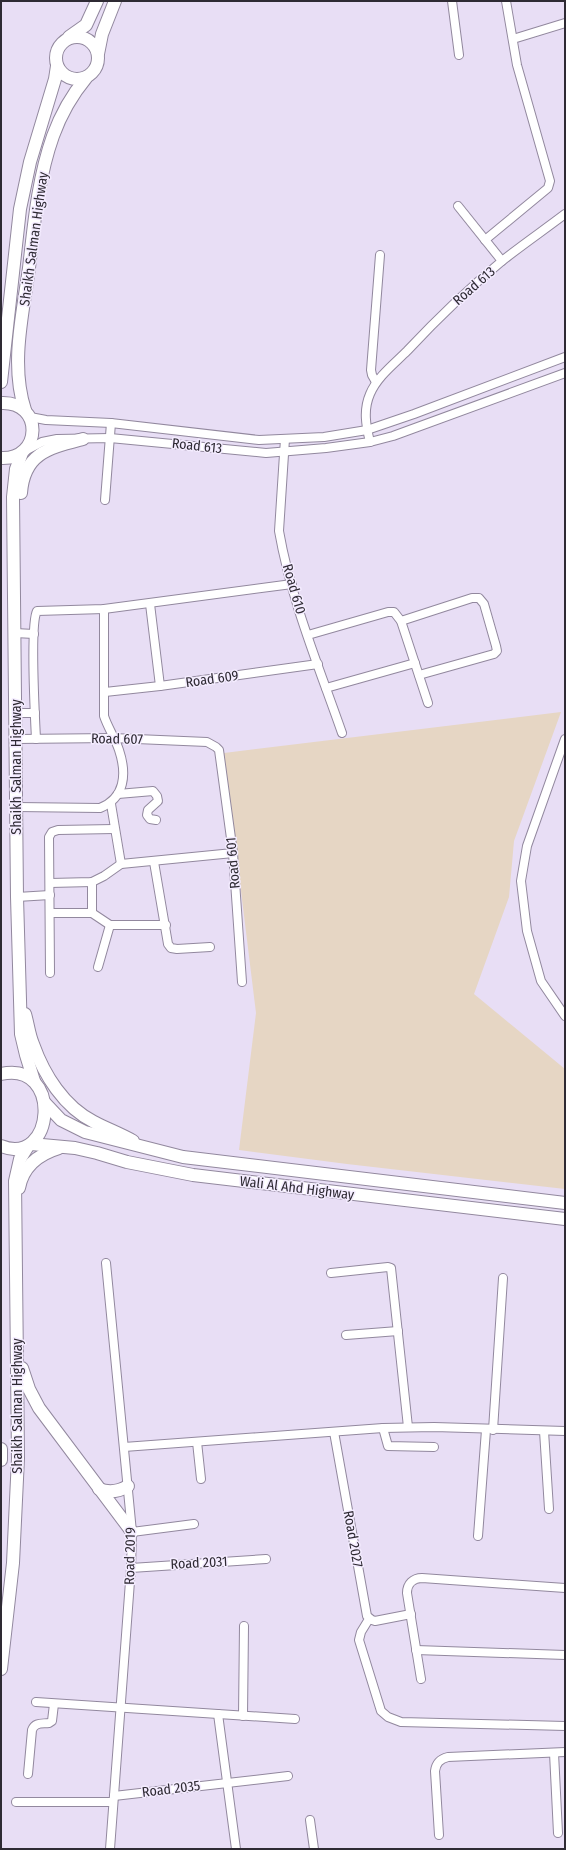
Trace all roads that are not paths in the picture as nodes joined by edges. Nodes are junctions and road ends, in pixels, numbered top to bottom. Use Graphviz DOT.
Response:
graph roads {
  1 [pos="97,1"];
  2 [pos="115,1"];
  3 [pos="452,1"];
  4 [pos="506,1"];
  5 [pos="565,23"];
  6 [pos="67,39"];
  7 [pos="513,39"];
  8 [pos="98,54"];
  9 [pos="459,55"];
  10 [pos="57,66"];
  11 [pos="86,78"];
  12 [pos="458,206"];
  13 [pos="565,214"];
  14 [pos="485,240"];
  15 [pos="380,255"];
  16 [pos="502,261"];
  17 [pos="565,357"];
  18 [pos="2,361"];
  19 [pos="565,373"];
  20 [pos="1,382"];
  21 [pos="376,382"];
  22 [pos="1,403"];
  23 [pos="27,413"];
  24 [pos="111,423"];
  25 [pos="367,430"];
  26 [pos="110,438"];
  27 [pos="83,439"];
  28 [pos="285,439"];
  29 [pos="370,442"];
  30 [pos="24,452"];
  31 [pos="283,452"];
  32 [pos="1,458"];
  33 [pos="105,500"];
  34 [pos="13,519"];
  35 [pos="292,584"];
  36 [pos="150,604"];
  37 [pos="104,610"];
  38 [pos="401,621"];
  39 [pos="15,633"];
  40 [pos="34,634"];
  41 [pos="308,635"];
  42 [pos="415,663"];
  43 [pos="318,664"];
  44 [pos="419,675"];
  45 [pos="160,686"];
  46 [pos="326,688"];
  47 [pos="105,692"];
  48 [pos="428,703"];
  49 [pos="16,713"];
  50 [pos="35,713"];
  51 [pos="342,733"];
  52 [pos="113,738"];
  53 [pos="16,739"];
  54 [pos="36,739"];
  55 [pos="565,739"];
  56 [pos="216,747"];
  57 [pos="118,794"];
  58 [pos="111,804"];
  59 [pos="17,807"];
  60 [pos="156,820"];
  61 [pos="114,829"];
  62 [pos="234,853"];
  63 [pos="154,862"];
  64 [pos="121,864"];
  65 [pos="92,882"];
  66 [pos="50,883"];
  67 [pos="50,895"];
  68 [pos="17,898"];
  69 [pos="50,913"];
  70 [pos="92,913"];
  71 [pos="110,925"];
  72 [pos="166,925"];
  73 [pos="210,947"];
  74 [pos="98,967"];
  75 [pos="50,973"];
  76 [pos="242,982"];
  77 [pos="19,995"];
  78 [pos="565,1016"];
  79 [pos="1,1074"];
  80 [pos="34,1081"];
  81 [pos="45,1103"];
  82 [pos="30,1145"];
  83 [pos="1,1146"];
  84 [pos="75,1148"];
  85 [pos="152,1150"];
  86 [pos="565,1202"];
  87 [pos="565,1219"];
  88 [pos="14,1223"];
  89 [pos="106,1263"];
  90 [pos="331,1273"];
  91 [pos="503,1278"];
  92 [pos="398,1331"];
  93 [pos="346,1335"];
  94 [pos="18,1354"];
  95 [pos="408,1427"];
  96 [pos="383,1428"];
  97 [pos="489,1430"];
  98 [pos="544,1431"];
  99 [pos="334,1432"];
  100 [pos="565,1432"];
  101 [pos="197,1442"];
  102 [pos="124,1447"];
  103 [pos="434,1447"];
  104 [pos="1,1449"];
  105 [pos="1,1460"];
  106 [pos="201,1479"];
  107 [pos="128,1486"];
  108 [pos="99,1489"];
  109 [pos="549,1509"];
  110 [pos="194,1524"];
  111 [pos="132,1532"];
  112 [pos="478,1536"];
  113 [pos="266,1559"];
  114 [pos="131,1568"];
  115 [pos="565,1588"];
  116 [pos="411,1614"];
  117 [pos="369,1619"];
  118 [pos="244,1626"];
  119 [pos="416,1650"];
  120 [pos="565,1654"];
  121 [pos="1,1668"];
  122 [pos="421,1679"];
  123 [pos="36,1702"];
  124 [pos="54,1704"];
  125 [pos="119,1708"];
  126 [pos="218,1714"];
  127 [pos="243,1716"];
  128 [pos="295,1719"];
  129 [pos="565,1726"];
  130 [pos="565,1752"];
  131 [pos="554,1753"];
  132 [pos="28,1774"];
  133 [pos="288,1776"];
  134 [pos="227,1782"];
  135 [pos="114,1799"];
  136 [pos="16,1802"];
  137 [pos="310,1820"];
  138 [pos="558,1833"];
  139 [pos="439,1835"];
  140 [pos="110,1849"];
  141 [pos="236,1849"];
  142 [pos="314,1849"];
  1 -- 6 [label="main road"];
  2 -- 8 [label="main road"];
  3 -- 9 [label="street"];
  4 -- 7 [label="street"];
  5 -- 7 [label="street"];
  6 -- 8 [label="main road"];
  6 -- 10 [label="main road"];
  7 -- 14 [label="street"];
  8 -- 11 [label="main road"];
  10 -- 11 [label="main road"];
  10 -- 18 [label="main road, Shaikh Salman Highway"];
  11 -- 23 [label="main road, Shaikh Salman Highway"];
  12 -- 14 [label="street"];
  13 -- 16 [label="street, Road 613"];
  14 -- 16 [label="street"];
  15 -- 21 [label="street"];
  16 -- 21 [label="street, Road 613"];
  17 -- 25 [label="street, Road 613"];
  18 -- 20 [label="main road, Shaikh Salman Highway"];
  19 -- 29 [label="street, Road 613"];
  21 -- 25 [label="street, Road 613"];
  22 -- 23 [label="main road"];
  23 -- 24 [label="street, Road 613"];
  23 -- 30 [label="main road, Shaikh Salman Highway"];
  24 -- 26 [label="street"];
  24 -- 28 [label="street, Road 613"];
  25 -- 28 [label="street, Road 613"];
  25 -- 29 [label="street, Road 613"];
  26 -- 27 [label="street, Road 613"];
  26 -- 31 [label="street, Road 613"];
  26 -- 33 [label="street"];
  27 -- 30 [label="street, Road 613"];
  27 -- 34 [label="main road"];
  28 -- 31 [label="street, Road 610"];
  29 -- 31 [label="street, Road 613"];
  30 -- 32 [label="main road"];
  30 -- 34 [label="main road, Shaikh Salman Highway"];
  31 -- 35 [label="street, Road 610"];
  34 -- 39 [label="main road, Shaikh Salman Highway"];
  35 -- 36 [label="street"];
  35 -- 41 [label="street, Road 610"];
  36 -- 37 [label="street"];
  36 -- 45 [label="street"];
  37 -- 40 [label="street"];
  37 -- 47 [label="street"];
  38 -- 41 [label="street"];
  38 -- 42 [label="street"];
  38 -- 44 [label="street"];
  39 -- 40 [label="street"];
  39 -- 49 [label="main road, Shaikh Salman Highway"];
  40 -- 50 [label="street"];
  41 -- 43 [label="street, Road 610"];
  42 -- 44 [label="street"];
  42 -- 46 [label="street"];
  43 -- 45 [label="street, Road 609"];
  43 -- 46 [label="street, Road 610"];
  44 -- 48 [label="street"];
  45 -- 47 [label="street, Road 609"];
  46 -- 51 [label="street, Road 610"];
  47 -- 52 [label="street"];
  49 -- 50 [label="street"];
  49 -- 53 [label="main road, Shaikh Salman Highway"];
  50 -- 54 [label="street"];
  52 -- 54 [label="street, Road 607"];
  52 -- 56 [label="street, Road 607"];
  52 -- 57 [label="street"];
  53 -- 54 [label="street, Road 607"];
  53 -- 59 [label="main road, Shaikh Salman Highway"];
  55 -- 78 [label="street"];
  56 -- 62 [label="street, Road 601"];
  57 -- 58 [label="street"];
  57 -- 60 [label="street"];
  58 -- 59 [label="street"];
  58 -- 61 [label="street"];
  59 -- 68 [label="main road, Shaikh Salman Highway"];
  61 -- 64 [label="street"];
  61 -- 66 [label="street"];
  62 -- 63 [label="street"];
  62 -- 76 [label="street, Road 601"];
  63 -- 64 [label="street"];
  63 -- 72 [label="street"];
  64 -- 65 [label="street"];
  65 -- 66 [label="street"];
  65 -- 70 [label="street"];
  66 -- 67 [label="street"];
  67 -- 68 [label="street"];
  67 -- 69 [label="street"];
  68 -- 77 [label="main road, Shaikh Salman Highway"];
  69 -- 70 [label="street"];
  69 -- 75 [label="street"];
  70 -- 71 [label="street"];
  71 -- 72 [label="street"];
  71 -- 74 [label="street"];
  72 -- 73 [label="street"];
  77 -- 80 [label="main road, Shaikh Salman Highway"];
  77 -- 85 [label="main road"];
  79 -- 80 [label="main road"];
  80 -- 81 [label="main road, Shaikh Salman Highway"];
  81 -- 82 [label="main road, Shaikh Salman Highway"];
  81 -- 85 [label="main road, Wali Al Ahd Highway"];
  82 -- 83 [label="main road, Wali Al Ahd Highway"];
  82 -- 84 [label="main road, Wali Al Ahd Highway"];
  82 -- 88 [label="main road, Shaikh Salman Highway"];
  84 -- 87 [label="main road, Wali Al Ahd Highway"];
  84 -- 88 [label="main road"];
  85 -- 86 [label="main road, Wali Al Ahd Highway"];
  88 -- 94 [label="main road, Shaikh Salman Highway"];
  89 -- 102 [label="street, Road 2019"];
  90 -- 92 [label="street"];
  91 -- 97 [label="street"];
  92 -- 93 [label="street"];
  92 -- 95 [label="street"];
  94 -- 108 [label="main road"];
  94 -- 121 [label="main road, Shaikh Salman Highway"];
  95 -- 96 [label="street"];
  95 -- 97 [label="street"];
  96 -- 99 [label="street"];
  96 -- 103 [label="street"];
  97 -- 98 [label="street"];
  97 -- 112 [label="street"];
  98 -- 100 [label="street"];
  98 -- 109 [label="street"];
  99 -- 101 [label="street"];
  99 -- 117 [label="street, Road 2027"];
  101 -- 102 [label="street"];
  101 -- 106 [label="street"];
  102 -- 107 [label="street, Road 2019"];
  104 -- 105 [label="main road, Shaikh Salman Highway"];
  107 -- 108 [label="main road"];
  107 -- 111 [label="street, Road 2019"];
  108 -- 111 [label="main road"];
  110 -- 111 [label="street"];
  111 -- 114 [label="street, Road 2019"];
  113 -- 114 [label="street, Road 2031"];
  114 -- 125 [label="street, Road 2019"];
  115 -- 116 [label="street"];
  116 -- 117 [label="street"];
  116 -- 119 [label="street"];
  117 -- 129 [label="street"];
  118 -- 127 [label="street"];
  119 -- 120 [label="street"];
  119 -- 122 [label="street"];
  123 -- 124 [label="street"];
  124 -- 125 [label="street"];
  124 -- 132 [label="street"];
  125 -- 126 [label="street"];
  125 -- 135 [label="street, Road 2019"];
  126 -- 127 [label="street"];
  126 -- 134 [label="street"];
  127 -- 128 [label="street"];
  130 -- 131 [label="street"];
  131 -- 138 [label="street"];
  131 -- 139 [label="street"];
  133 -- 134 [label="street, Road 2035"];
  134 -- 135 [label="street, Road 2035"];
  134 -- 141 [label="street"];
  135 -- 136 [label="street, Road 2035"];
  135 -- 140 [label="street, Road 2019"];
  137 -- 142 [label="street"];
}
